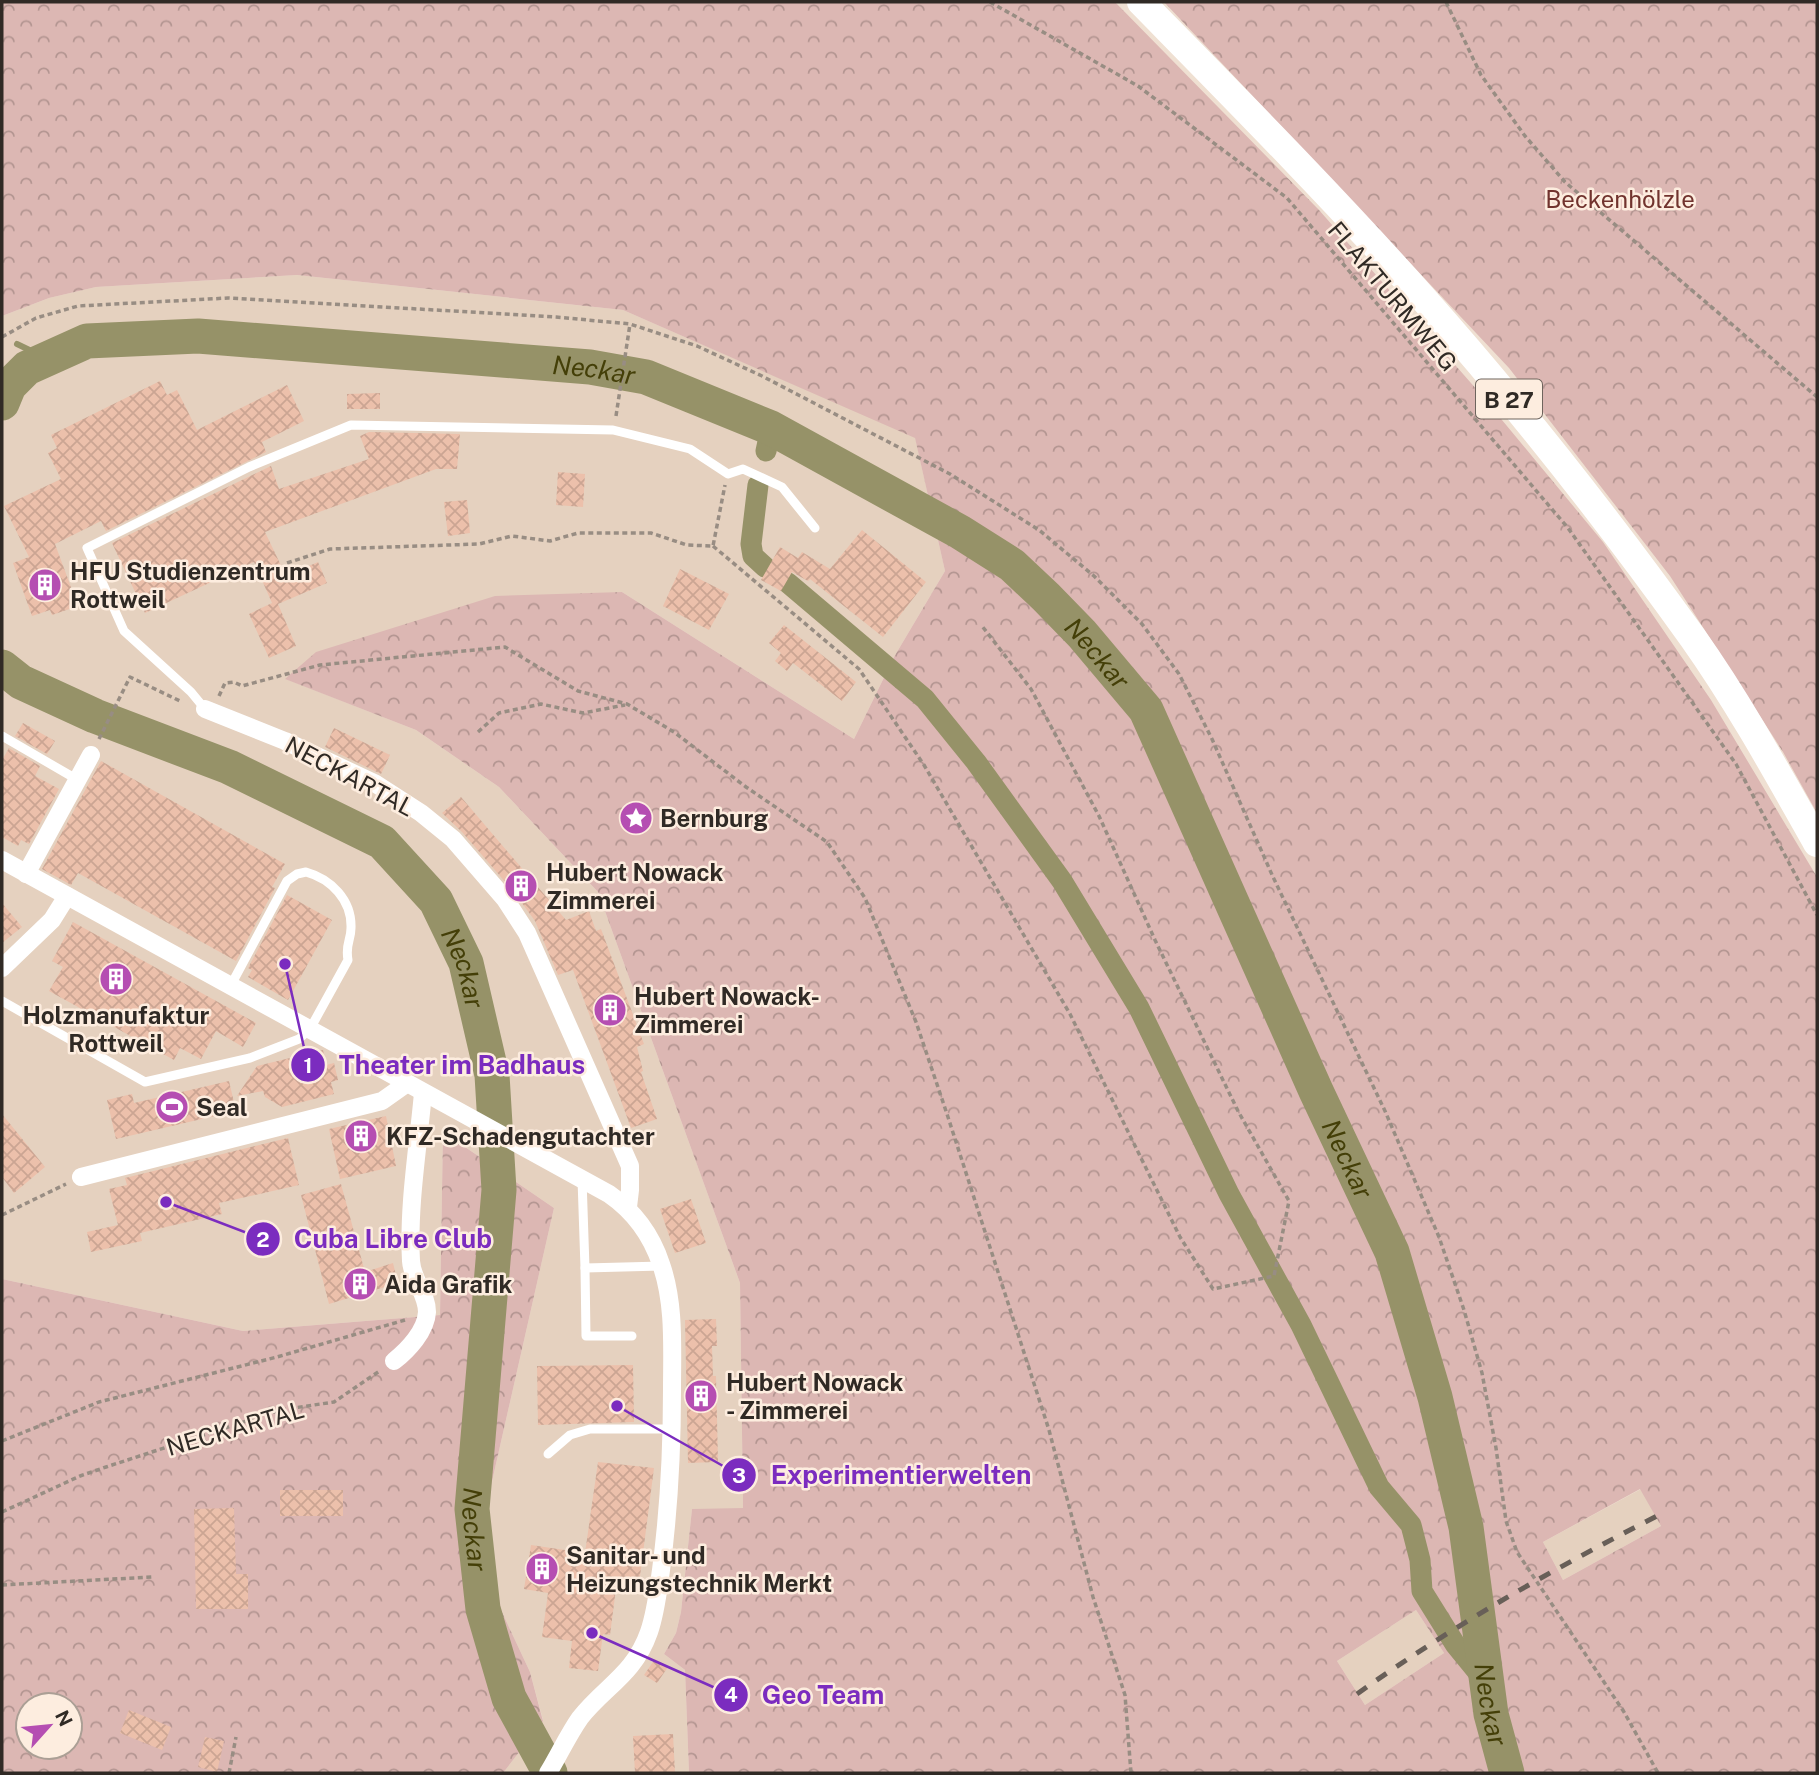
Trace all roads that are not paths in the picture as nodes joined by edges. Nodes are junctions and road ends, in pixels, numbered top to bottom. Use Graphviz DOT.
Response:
graph roads {
  1 [pos="1141,2"];
  2 [pos="815,527"];
  3 [pos="210,710"];
  4 [pos="2,736"];
  5 [pos="91,755"];
  6 [pos="78,780"];
  7 [pos="1817,843"];
  8 [pos="2,860"];
  9 [pos="26,874"];
  10 [pos="67,896"];
  11 [pos="2,968"];
  12 [pos="231,985"];
  13 [pos="2,1001"];
  14 [pos="310,1030"];
  15 [pos="406,1084"];
  16 [pos="423,1093"];
  17 [pos="80,1177"];
  18 [pos="582,1179"];
  19 [pos="628,1207"];
  20 [pos="662,1266"];
  21 [pos="585,1268"];
  22 [pos="632,1336"];
  23 [pos="394,1361"];
  24 [pos="672,1429"];
  25 [pos="548,1454"];
  26 [pos="548,1773"];
  1 -- 7 [label="main road, B 27"];
  2 -- 3 [label="lane"];
  3 -- 19 [label="street, NECKARTAL"];
  4 -- 6 [label="lane"];
  5 -- 6 [label="street"];
  6 -- 9 [label="street"];
  8 -- 9 [label="street"];
  9 -- 10 [label="street"];
  10 -- 11 [label="street"];
  10 -- 12 [label="street"];
  12 -- 14 [label="street"];
  12 -- 14 [label="lane"];
  13 -- 14 [label="lane"];
  14 -- 15 [label="street"];
  15 -- 16 [label="street"];
  15 -- 17 [label="street"];
  16 -- 18 [label="street"];
  16 -- 23 [label="street"];
  18 -- 19 [label="street"];
  18 -- 21 [label="lane"];
  19 -- 20 [label="street"];
  20 -- 21 [label="lane"];
  20 -- 24 [label="street"];
  21 -- 22 [label="lane"];
  24 -- 25 [label="lane"];
  24 -- 26 [label="street"];
}
